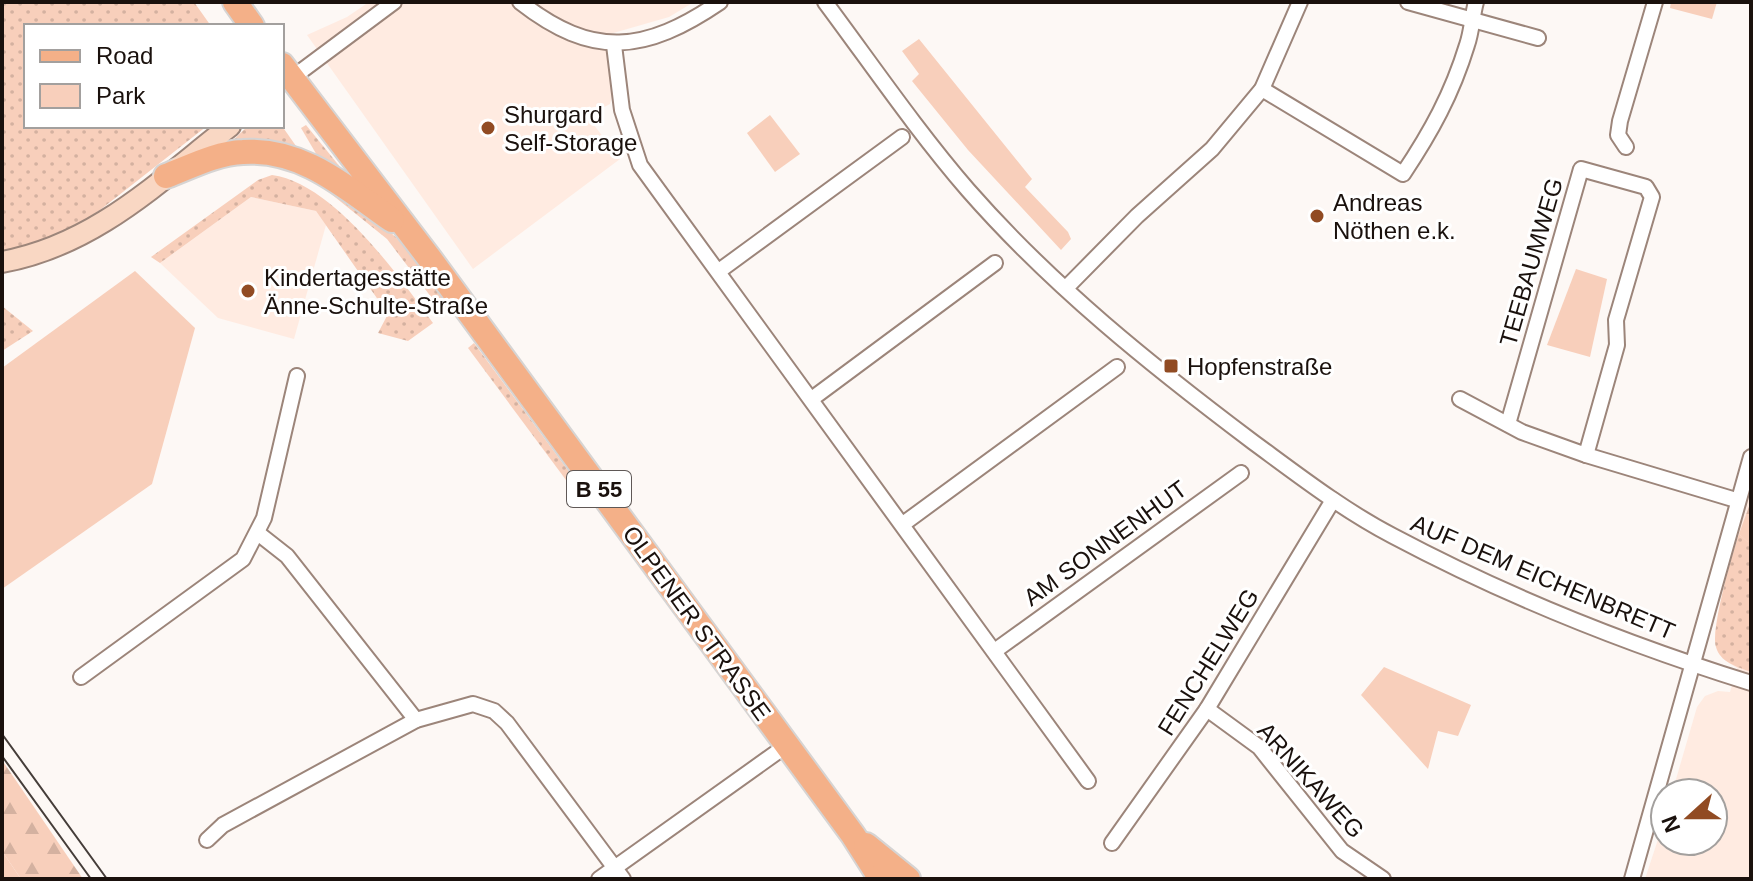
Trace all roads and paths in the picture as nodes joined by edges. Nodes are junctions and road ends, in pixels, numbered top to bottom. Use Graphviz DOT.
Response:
graph roads {
  1 [pos="235,2"];
  2 [pos="394,2"];
  3 [pos="520,2"];
  4 [pos="720,2"];
  5 [pos="825,2"];
  6 [pos="1300,2"];
  7 [pos="1408,2"];
  8 [pos="1476,2"];
  9 [pos="1655,2"];
  10 [pos="1471,19"];
  11 [pos="251,24"];
  12 [pos="1538,38"];
  13 [pos="614,45"];
  14 [pos="285,76"];
  15 [pos="1262,89"];
  16 [pos="227,128"];
  17 [pos="902,137"];
  18 [pos="1626,147"];
  19 [pos="166,176"];
  20 [pos="411,233"];
  21 [pos="2,262"];
  22 [pos="995,263"];
  23 [pos="719,271"];
  24 [pos="1066,288"];
  25 [pos="1117,367"];
  26 [pos="297,376"];
  27 [pos="813,398"];
  28 [pos="1460,399"];
  29 [pos="1508,424"];
  30 [pos="1586,455"];
  31 [pos="1751,457"];
  32 [pos="1241,473"];
  33 [pos="1333,500"];
  34 [pos="1736,500"];
  35 [pos="903,524"];
  36 [pos="259,534"];
  37 [pos="996,650"];
  38 [pos="1692,665"];
  39 [pos="81,677"];
  40 [pos="1751,683"];
  41 [pos="1207,709"];
  42 [pos="416,720"];
  43 [pos="787,745"];
  44 [pos="1088,781"];
  45 [pos="853,835"];
  46 [pos="207,840"];
  47 [pos="1112,843"];
  48 [pos="613,866"];
  49 [pos="599,879"];
  50 [pos="623,879"];
  51 [pos="881,879"];
  52 [pos="908,879"];
  53 [pos="1383,879"];
  54 [pos="1632,879"];
  1 -- 11 [label="main road"];
  2 -- 14 [label="street"];
  3 -- 13 [label="street"];
  4 -- 13 [label="street"];
  5 -- 24 [label="street, AUF DEM EICHENBRETT"];
  6 -- 15 [label="street"];
  7 -- 10 [label="street"];
  8 -- 10 [label="street"];
  9 -- 18 [label="street"];
  10 -- 12 [label="street"];
  10 -- 15 [label="street"];
  13 -- 23 [label="street"];
  14 -- 20 [label="main road, OLPENER STRASSE / B 55"];
  15 -- 24 [label="street"];
  16 -- 19 [label="main road"];
  17 -- 23 [label="street"];
  19 -- 20 [label="main road, B 55"];
  19 -- 21 [label="main road"];
  20 -- 43 [label="main road, OLPENER STRASSE / B 55"];
  22 -- 27 [label="street"];
  23 -- 27 [label="street"];
  24 -- 33 [label="street, AUF DEM EICHENBRETT"];
  25 -- 35 [label="street"];
  26 -- 36 [label="street"];
  27 -- 35 [label="street"];
  28 -- 29 [label="street"];
  29 -- 30 [label="street"];
  29 -- 30 [label="street, TEEBAUMWEG"];
  30 -- 34 [label="street"];
  31 -- 34 [label="street"];
  32 -- 37 [label="street, AM SONNENHUT"];
  33 -- 38 [label="street, AUF DEM EICHENBRETT"];
  33 -- 41 [label="street, FENCHELWEG"];
  34 -- 38 [label="street"];
  35 -- 37 [label="street"];
  36 -- 39 [label="street"];
  36 -- 42 [label="street"];
  37 -- 44 [label="street"];
  38 -- 40 [label="street, AUF DEM EICHENBRETT"];
  38 -- 54 [label="street"];
  41 -- 47 [label="street, FENCHELWEG"];
  41 -- 53 [label="street, ARNIKAWEG"];
  42 -- 46 [label="street"];
  42 -- 48 [label="street"];
  43 -- 45 [label="main road, OLPENER STRASSE / B 55"];
  43 -- 48 [label="street"];
  45 -- 51 [label="main road, OLPENER STRASSE / B 55"];
  45 -- 52 [label="main road, OLPENER STRASSE / B 55"];
  48 -- 49 [label="street"];
  48 -- 50 [label="street"];
}
